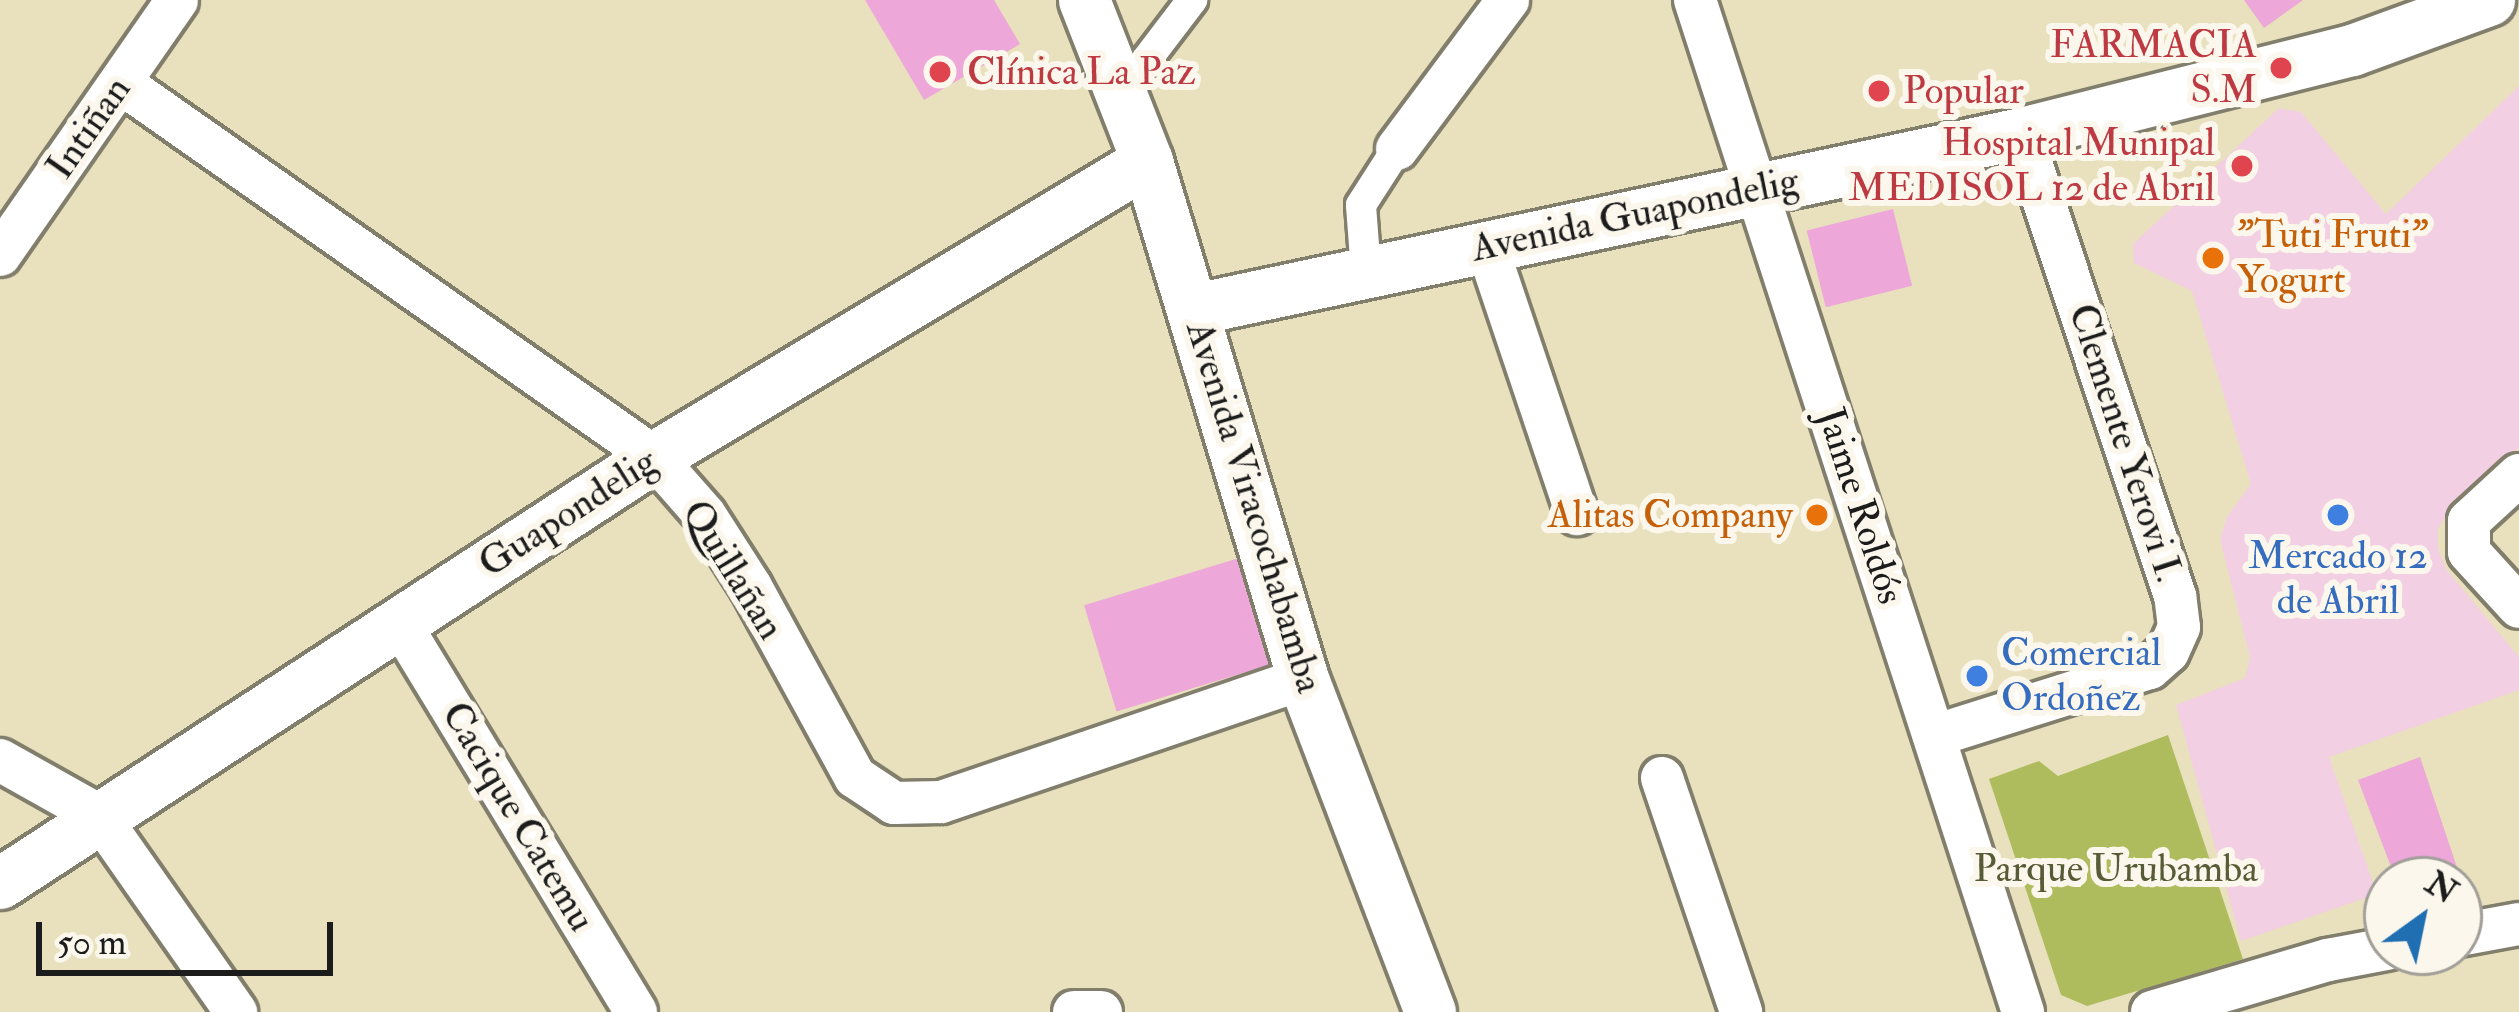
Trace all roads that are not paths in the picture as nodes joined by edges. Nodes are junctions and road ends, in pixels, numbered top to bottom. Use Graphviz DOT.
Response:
graph roads {
  1 [pos="177,0"];
  2 [pos="1084,0"];
  3 [pos="1192,0"];
  4 [pos="1508,0"];
  5 [pos="1695,0"];
  6 [pos="2489,0"];
  7 [pos="121,83"];
  8 [pos="1122,92"];
  9 [pos="2021,133"];
  10 [pos="1397,149"];
  11 [pos="1148,160"];
  12 [pos="1758,187"];
  13 [pos="1487,248"];
  14 [pos="0,256"];
  15 [pos="1366,272"];
  16 [pos="1195,309"];
  17 [pos="654,457"];
  18 [pos="2519,475"];
  19 [pos="1577,514"];
  20 [pos="2519,607"];
  21 [pos="399,622"];
  22 [pos="1303,679"];
  23 [pos="1934,736"];
  24 [pos="0,760"];
  25 [pos="1661,778"];
  26 [pos="98,815"];
  27 [pos="0,883"];
  28 [pos="2519,923"];
  29 [pos="2483,930"];
  30 [pos="2363,953"];
  31 [pos="236,1012"];
  32 [pos="636,1012"];
  33 [pos="1074,1012"];
  34 [pos="1101,1012"];
  35 [pos="1430,1012"];
  36 [pos="1741,1012"];
  37 [pos="2023,1012"];
  38 [pos="2152,1012"];
  1 -- 7 [label="street, Intiñan"];
  2 -- 8 [label="street, Avenida Viracochabamba"];
  3 -- 8 [label="street"];
  4 -- 10 [label="street"];
  5 -- 12 [label="street, Jaime Roldós"];
  6 -- 9 [label="street, Avenida Guapondelig"];
  7 -- 14 [label="street, Intiñan"];
  7 -- 17 [label="street, Quillañan"];
  8 -- 11 [label="street, Avenida Viracochabamba"];
  9 -- 12 [label="street, Avenida Guapondelig"];
  9 -- 23 [label="street, Clemente Yerovi I."];
  10 -- 15 [label="street"];
  11 -- 16 [label="street, Avenida Viracochabamba"];
  11 -- 17 [label="street, Guapondelig"];
  12 -- 13 [label="street, Avenida Guapondelig"];
  12 -- 23 [label="street, Jaime Roldós"];
  13 -- 15 [label="street, Avenida Guapondelig"];
  13 -- 19 [label="street"];
  15 -- 16 [label="street, Avenida Guapondelig"];
  16 -- 22 [label="street, Avenida Viracochabamba"];
  17 -- 21 [label="street, Guapondelig"];
  17 -- 22 [label="street, Quillañan"];
  18 -- 20 [label="street"];
  21 -- 26 [label="street, Guapondelig"];
  21 -- 32 [label="street, Cacique Catemu"];
  22 -- 35 [label="street, Avenida Viracochabamba"];
  23 -- 37 [label="street, Jaime Roldós"];
  24 -- 26 [label="street"];
  25 -- 36 [label="street"];
  26 -- 27 [label="street, Guapondelig"];
  26 -- 31 [label="street"];
  28 -- 29 [label="street"];
  30 -- 38 [label="street"];
  33 -- 34 [label="street"];
}
